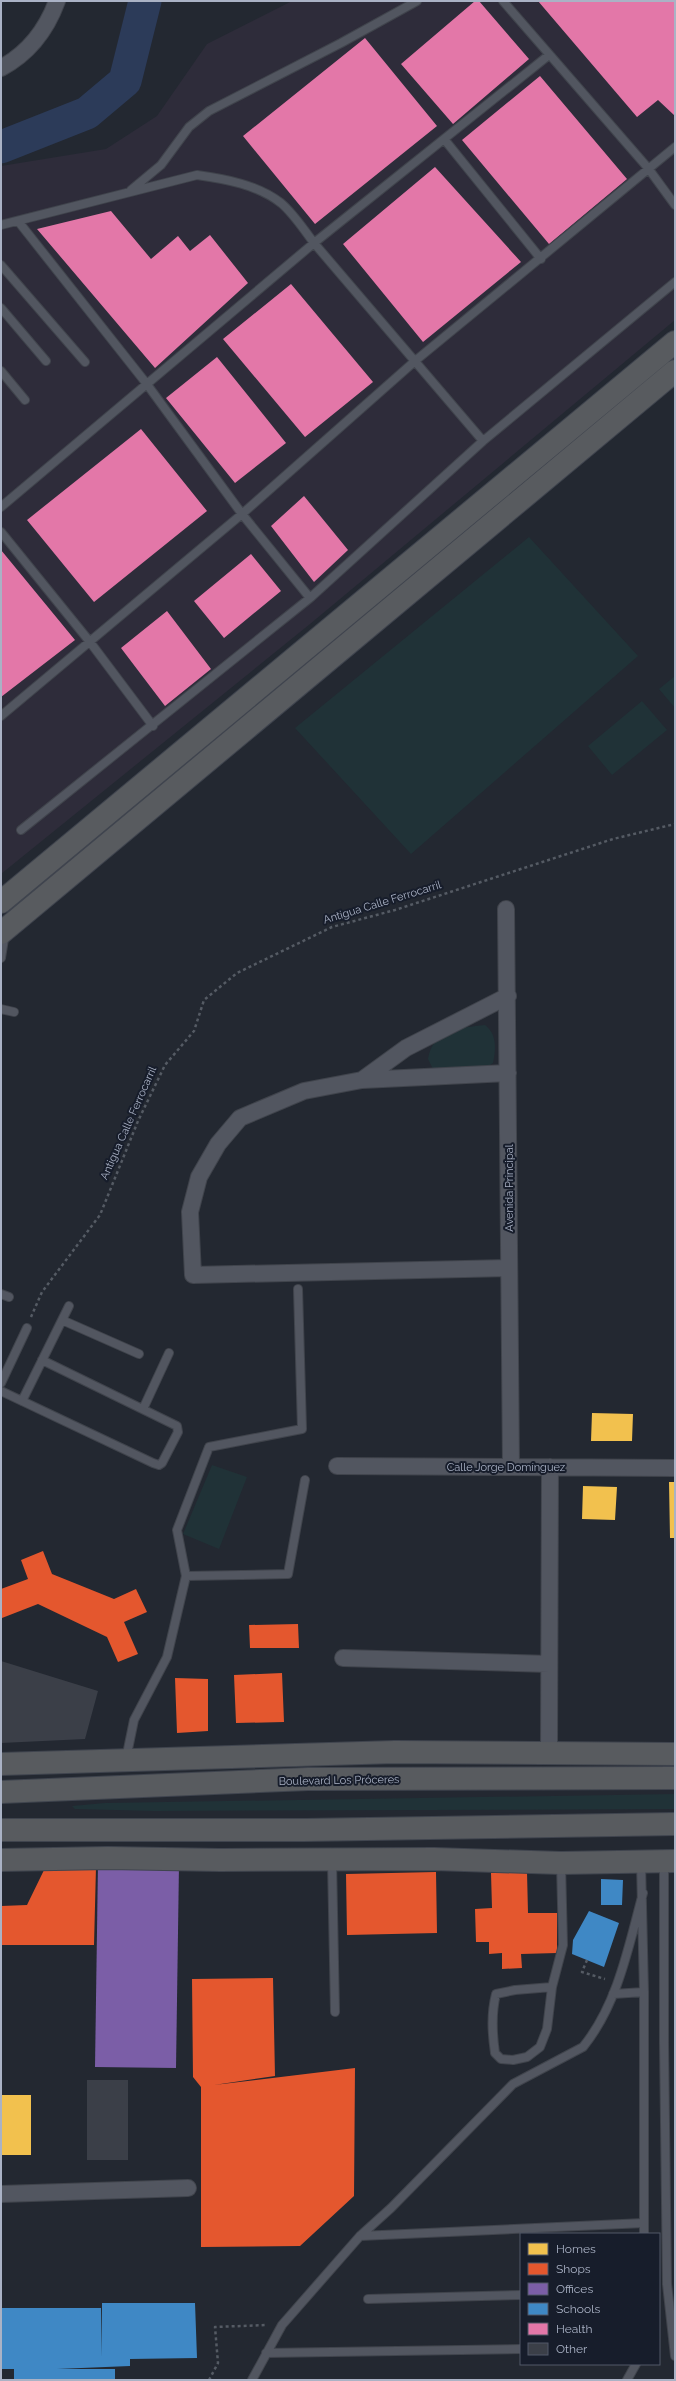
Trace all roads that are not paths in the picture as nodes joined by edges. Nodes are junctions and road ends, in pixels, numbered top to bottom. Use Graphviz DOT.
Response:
graph roads {
  1 [pos="56,1"];
  2 [pos="417,1"];
  3 [pos="503,1"];
  4 [pos="549,55"];
  5 [pos="1,68"];
  6 [pos="444,139"];
  7 [pos="675,147"];
  8 [pos="648,168"];
  9 [pos="130,192"];
  10 [pos="675,205"];
  11 [pos="18,221"];
  12 [pos="1,225"];
  13 [pos="314,243"];
  14 [pos="542,259"];
  15 [pos="1,265"];
  16 [pos="675,282"];
  17 [pos="1,308"];
  18 [pos="675,342"];
  19 [pos="46,361"];
  20 [pos="416,361"];
  21 [pos="85,362"];
  22 [pos="1,371"];
  23 [pos="675,371"];
  24 [pos="146,383"];
  25 [pos="25,400"];
  26 [pos="483,441"];
  27 [pos="1,507"];
  28 [pos="242,514"];
  29 [pos="1,532"];
  30 [pos="370,596"];
  31 [pos="310,598"];
  32 [pos="386,613"];
  33 [pos="90,642"];
  34 [pos="1,716"];
  35 [pos="153,726"];
  36 [pos="179,753"];
  37 [pos="196,772"];
  38 [pos="21,830"];
  39 [pos="9,892"];
  40 [pos="1,902"];
  41 [pos="506,909"];
  42 [pos="5,938"];
  43 [pos="508,996"];
  44 [pos="1,1009"];
  45 [pos="14,1012"];
  46 [pos="508,1073"];
  47 [pos="362,1080"];
  48 [pos="509,1268"];
  49 [pos="298,1290"];
  50 [pos="69,1306"];
  51 [pos="62,1320"];
  52 [pos="27,1328"];
  53 [pos="169,1353"];
  54 [pos="140,1354"];
  55 [pos="42,1360"];
  56 [pos="1,1383"];
  57 [pos="1,1391"];
  58 [pos="22,1401"];
  59 [pos="143,1409"];
  60 [pos="337,1466"];
  61 [pos="511,1467"];
  62 [pos="550,1467"];
  63 [pos="675,1468"];
  64 [pos="305,1480"];
  65 [pos="186,1576"];
  66 [pos="343,1658"];
  67 [pos="549,1664"];
  68 [pos="549,1754"];
  69 [pos="675,1754"];
  70 [pos="126,1759"];
  71 [pos="90,1761"];
  72 [pos="1,1764"];
  73 [pos="675,1778"];
  74 [pos="308,1779"];
  75 [pos="2,1792"];
  76 [pos="675,1824"];
  77 [pos="3,1830"];
  78 [pos="305,1830"];
  79 [pos="108,1858"];
  80 [pos="332,1858"];
  81 [pos="1,1860"];
  82 [pos="670,1861"];
  83 [pos="641,1862"];
  84 [pos="561,1863"];
  85 [pos="643,1893"];
  86 [pos="552,1987"];
  87 [pos="644,1992"];
  88 [pos="613,1994"];
  89 [pos="335,2012"];
  90 [pos="188,2188"];
  91 [pos="1,2194"];
  92 [pos="644,2223"];
  93 [pos="644,2233"];
  94 [pos="360,2236"];
  95 [pos="520,2295"];
  96 [pos="368,2299"];
  97 [pos="520,2349"];
  98 [pos="266,2353"];
  99 [pos="675,2356"];
  100 [pos="635,2365"];
  101 [pos="252,2380"];
  102 [pos="627,2380"];
  1 -- 5 [label="street"];
  2 -- 9 [label="lane"];
  3 -- 4 [label="lane"];
  4 -- 6 [label="lane"];
  4 -- 8 [label="lane"];
  6 -- 13 [label="lane"];
  6 -- 14 [label="lane"];
  7 -- 8 [label="lane"];
  8 -- 10 [label="lane"];
  8 -- 14 [label="lane"];
  9 -- 11 [label="lane"];
  9 -- 13 [label="lane"];
  11 -- 12 [label="lane"];
  11 -- 24 [label="lane"];
  13 -- 20 [label="lane"];
  13 -- 24 [label="lane"];
  14 -- 20 [label="lane"];
  15 -- 21 [label="lane"];
  16 -- 26 [label="lane"];
  17 -- 19 [label="lane"];
  18 -- 30 [label="highway"];
  20 -- 26 [label="lane"];
  20 -- 28 [label="lane"];
  22 -- 25 [label="lane"];
  23 -- 32 [label="highway"];
  24 -- 27 [label="lane"];
  24 -- 28 [label="lane"];
  26 -- 31 [label="lane"];
  28 -- 31 [label="lane"];
  28 -- 33 [label="lane"];
  29 -- 33 [label="lane"];
  30 -- 32 [label="highway"];
  30 -- 36 [label="highway"];
  31 -- 35 [label="lane"];
  32 -- 37 [label="highway"];
  33 -- 34 [label="lane"];
  33 -- 35 [label="lane"];
  35 -- 38 [label="lane"];
  36 -- 37 [label="highway"];
  36 -- 39 [label="highway"];
  37 -- 42 [label="highway"];
  39 -- 40 [label="highway"];
  41 -- 43 [label="street, Avenida Principal"];
  43 -- 46 [label="street, Avenida Principal"];
  43 -- 47 [label="street"];
  44 -- 45 [label="lane"];
  46 -- 47 [label="street"];
  46 -- 48 [label="street, Avenida Principal"];
  47 -- 48 [label="street"];
  48 -- 61 [label="street, Avenida Principal"];
  49 -- 65 [label="lane"];
  50 -- 51 [label="lane"];
  51 -- 54 [label="lane"];
  51 -- 55 [label="lane"];
  52 -- 56 [label="lane"];
  53 -- 59 [label="lane"];
  55 -- 58 [label="lane"];
  55 -- 59 [label="lane"];
  57 -- 58 [label="lane"];
  58 -- 59 [label="lane"];
  60 -- 61 [label="street, Calle Jorge Domínguez"];
  61 -- 62 [label="street, Calle Jorge Domínguez"];
  62 -- 63 [label="street, Calle Jorge Domínguez"];
  62 -- 67 [label="street"];
  64 -- 65 [label="lane"];
  65 -- 70 [label="lane"];
  66 -- 67 [label="street"];
  67 -- 68 [label="street"];
  68 -- 69 [label="highway"];
  68 -- 70 [label="highway"];
  70 -- 71 [label="highway"];
  71 -- 72 [label="highway"];
  71 -- 74 [label="highway"];
  73 -- 74 [label="highway, Boulevard Los Próceres"];
  74 -- 75 [label="highway, Boulevard Los Próceres"];
  76 -- 78 [label="highway"];
  77 -- 78 [label="highway"];
  78 -- 79 [label="highway"];
  79 -- 80 [label="highway"];
  79 -- 81 [label="highway"];
  80 -- 84 [label="highway"];
  80 -- 89 [label="lane"];
  82 -- 83 [label="highway"];
  82 -- 99 [label="lane"];
  83 -- 84 [label="highway"];
  83 -- 85 [label="lane"];
  84 -- 86 [label="lane"];
  85 -- 87 [label="lane"];
  85 -- 88 [label="lane"];
  86 -- 86 [label="lane"];
  87 -- 88 [label="lane"];
  87 -- 92 [label="lane"];
  88 -- 94 [label="lane"];
  90 -- 91 [label="street"];
  92 -- 93 [label="lane"];
  92 -- 94 [label="lane"];
  94 -- 98 [label="lane"];
  95 -- 96 [label="lane"];
  97 -- 98 [label="lane"];
  98 -- 101 [label="lane"];
  100 -- 102 [label="lane"];
}
